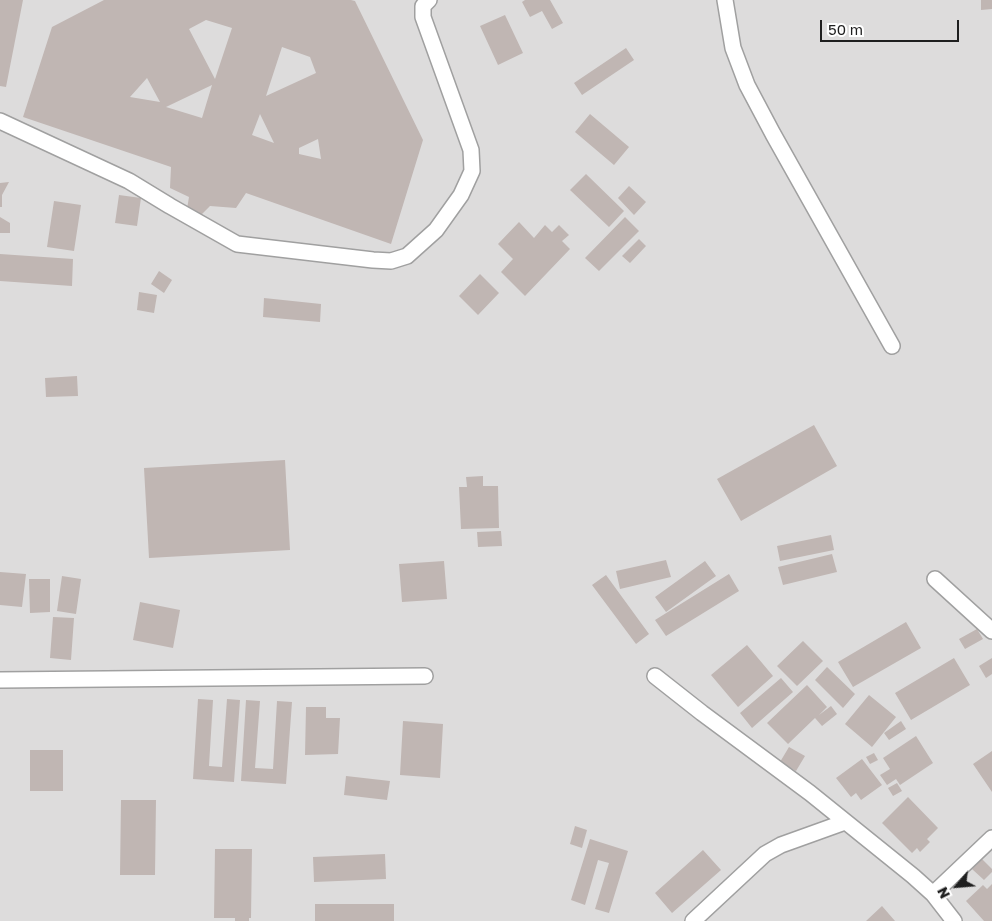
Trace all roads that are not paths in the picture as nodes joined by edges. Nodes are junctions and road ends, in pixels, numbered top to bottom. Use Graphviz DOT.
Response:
graph roads {
  1 [pos="429,0"];
  2 [pos="725,0"];
  3 [pos="0,121"];
  4 [pos="892,346"];
  5 [pos="935,578"];
  6 [pos="992,631"];
  7 [pos="425,676"];
  8 [pos="655,676"];
  9 [pos="0,680"];
  10 [pos="846,822"];
  11 [pos="992,838"];
  12 [pos="933,894"];
  13 [pos="693,921"];
  14 [pos="954,921"];
  1 -- 3 [label="street"];
  2 -- 4 [label="street"];
  5 -- 6 [label="street"];
  7 -- 9 [label="street"];
  8 -- 10 [label="street"];
  10 -- 12 [label="street"];
  10 -- 13 [label="street"];
  11 -- 12 [label="street"];
  12 -- 14 [label="street"];
}
